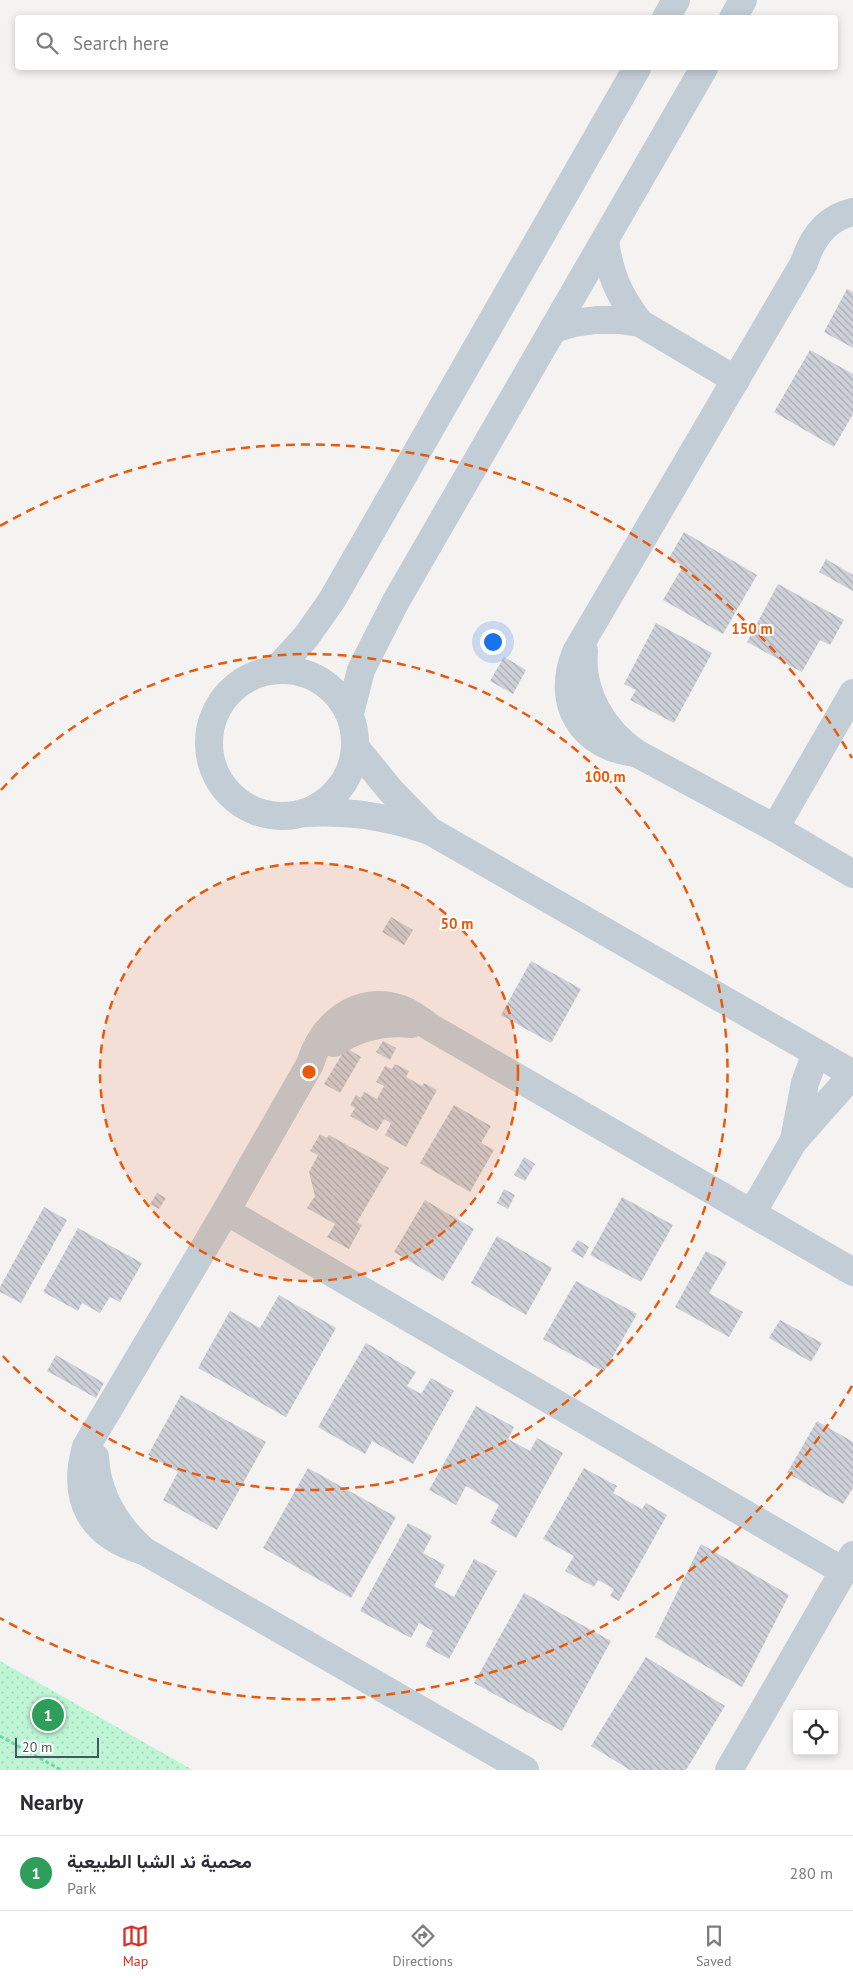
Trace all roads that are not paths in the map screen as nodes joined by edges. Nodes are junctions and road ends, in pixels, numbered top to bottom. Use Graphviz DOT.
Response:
graph roads {
  1 [pos="676,0"];
  2 [pos="743,0"];
  3 [pos="668,15"];
  4 [pos="735,15"];
  5 [pos="636,70"];
  6 [pos="703,70"];
  7 [pos="853,212"];
  8 [pos="853,231"];
  9 [pos="605,241"];
  10 [pos="804,263"];
  11 [pos="640,323"];
  12 [pos="553,329"];
  13 [pos="736,380"];
  14 [pos="276,670"];
  15 [pos="853,693"];
  16 [pos="350,713"];
  17 [pos="355,747"];
  18 [pos="305,813"];
  19 [pos="775,828"];
  20 [pos="430,831"];
  21 [pos="853,874"];
  22 [pos="816,1053"];
  23 [pos="853,1074"];
  24 [pos="793,1142"];
  25 [pos="226,1211"];
  26 [pos="752,1213"];
  27 [pos="853,1272"];
  28 [pos="848,1563"];
  29 [pos="526,1770"];
  30 [pos="729,1770"];
  1 -- 3 [label="street"];
  2 -- 4 [label="street"];
  5 -- 14 [label="street"];
  6 -- 9 [label="street"];
  7 -- 10 [label="street"];
  8 -- 10 [label="street"];
  9 -- 11 [label="street"];
  9 -- 12 [label="street"];
  10 -- 13 [label="street"];
  11 -- 12 [label="street"];
  11 -- 13 [label="street"];
  12 -- 16 [label="street"];
  13 -- 19 [label="street"];
  14 -- 16 [label="street"];
  14 -- 18 [label="street"];
  15 -- 19 [label="street"];
  16 -- 17 [label="street"];
  17 -- 18 [label="street"];
  17 -- 20 [label="street"];
  18 -- 20 [label="street"];
  19 -- 21 [label="street"];
  20 -- 22 [label="street"];
  22 -- 23 [label="street"];
  22 -- 24 [label="street"];
  23 -- 24 [label="street"];
  24 -- 26 [label="street"];
  25 -- 26 [label="street"];
  25 -- 28 [label="street"];
  25 -- 29 [label="street"];
  26 -- 27 [label="street"];
  28 -- 30 [label="street"];
}
